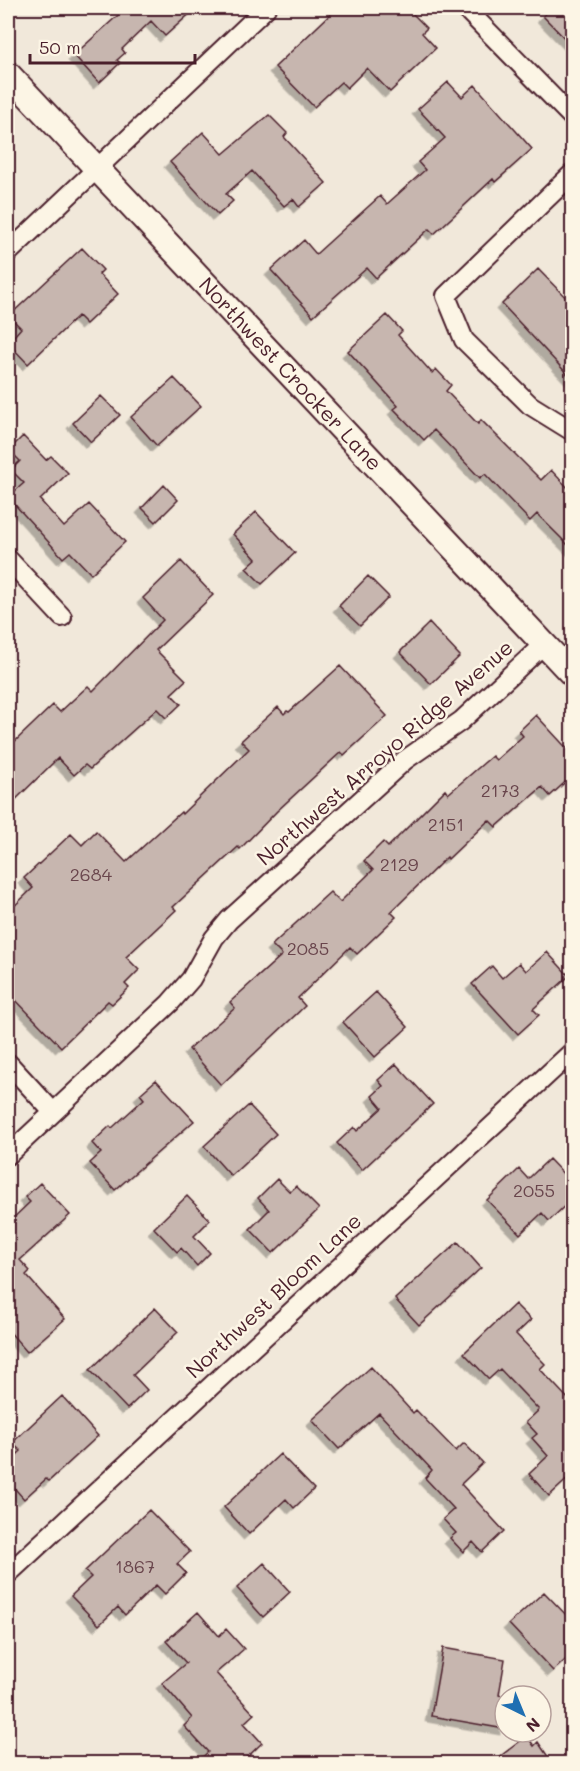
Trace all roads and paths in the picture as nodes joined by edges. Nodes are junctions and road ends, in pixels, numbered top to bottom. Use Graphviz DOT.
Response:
graph roads {
  1 [pos="266,8"];
  2 [pos="465,8"];
  3 [pos="8,74"];
  4 [pos="573,117"];
  5 [pos="97,169"];
  6 [pos="573,174"];
  7 [pos="8,253"];
  8 [pos="573,431"];
  9 [pos="8,559"];
  10 [pos="62,617"];
  11 [pos="544,644"];
  12 [pos="573,674"];
  13 [pos="573,1052"];
  14 [pos="8,1064"];
  15 [pos="53,1112"];
  16 [pos="8,1155"];
  17 [pos="8,1574"];
  1 -- 5 [label="street"];
  2 -- 4 [label="street"];
  3 -- 5 [label="street, Northwest Crocker Lane"];
  5 -- 7 [label="street"];
  5 -- 11 [label="street, Northwest Crocker Lane"];
  6 -- 8 [label="street"];
  9 -- 10 [label="street"];
  11 -- 12 [label="street, Northwest Crocker Lane"];
  11 -- 15 [label="street, Northwest Arroyo Ridge Avenue"];
  13 -- 17 [label="street, Northwest Bloom Lane"];
  14 -- 15 [label="street"];
  15 -- 16 [label="street, Northwest Arroyo Ridge Avenue"];
}
